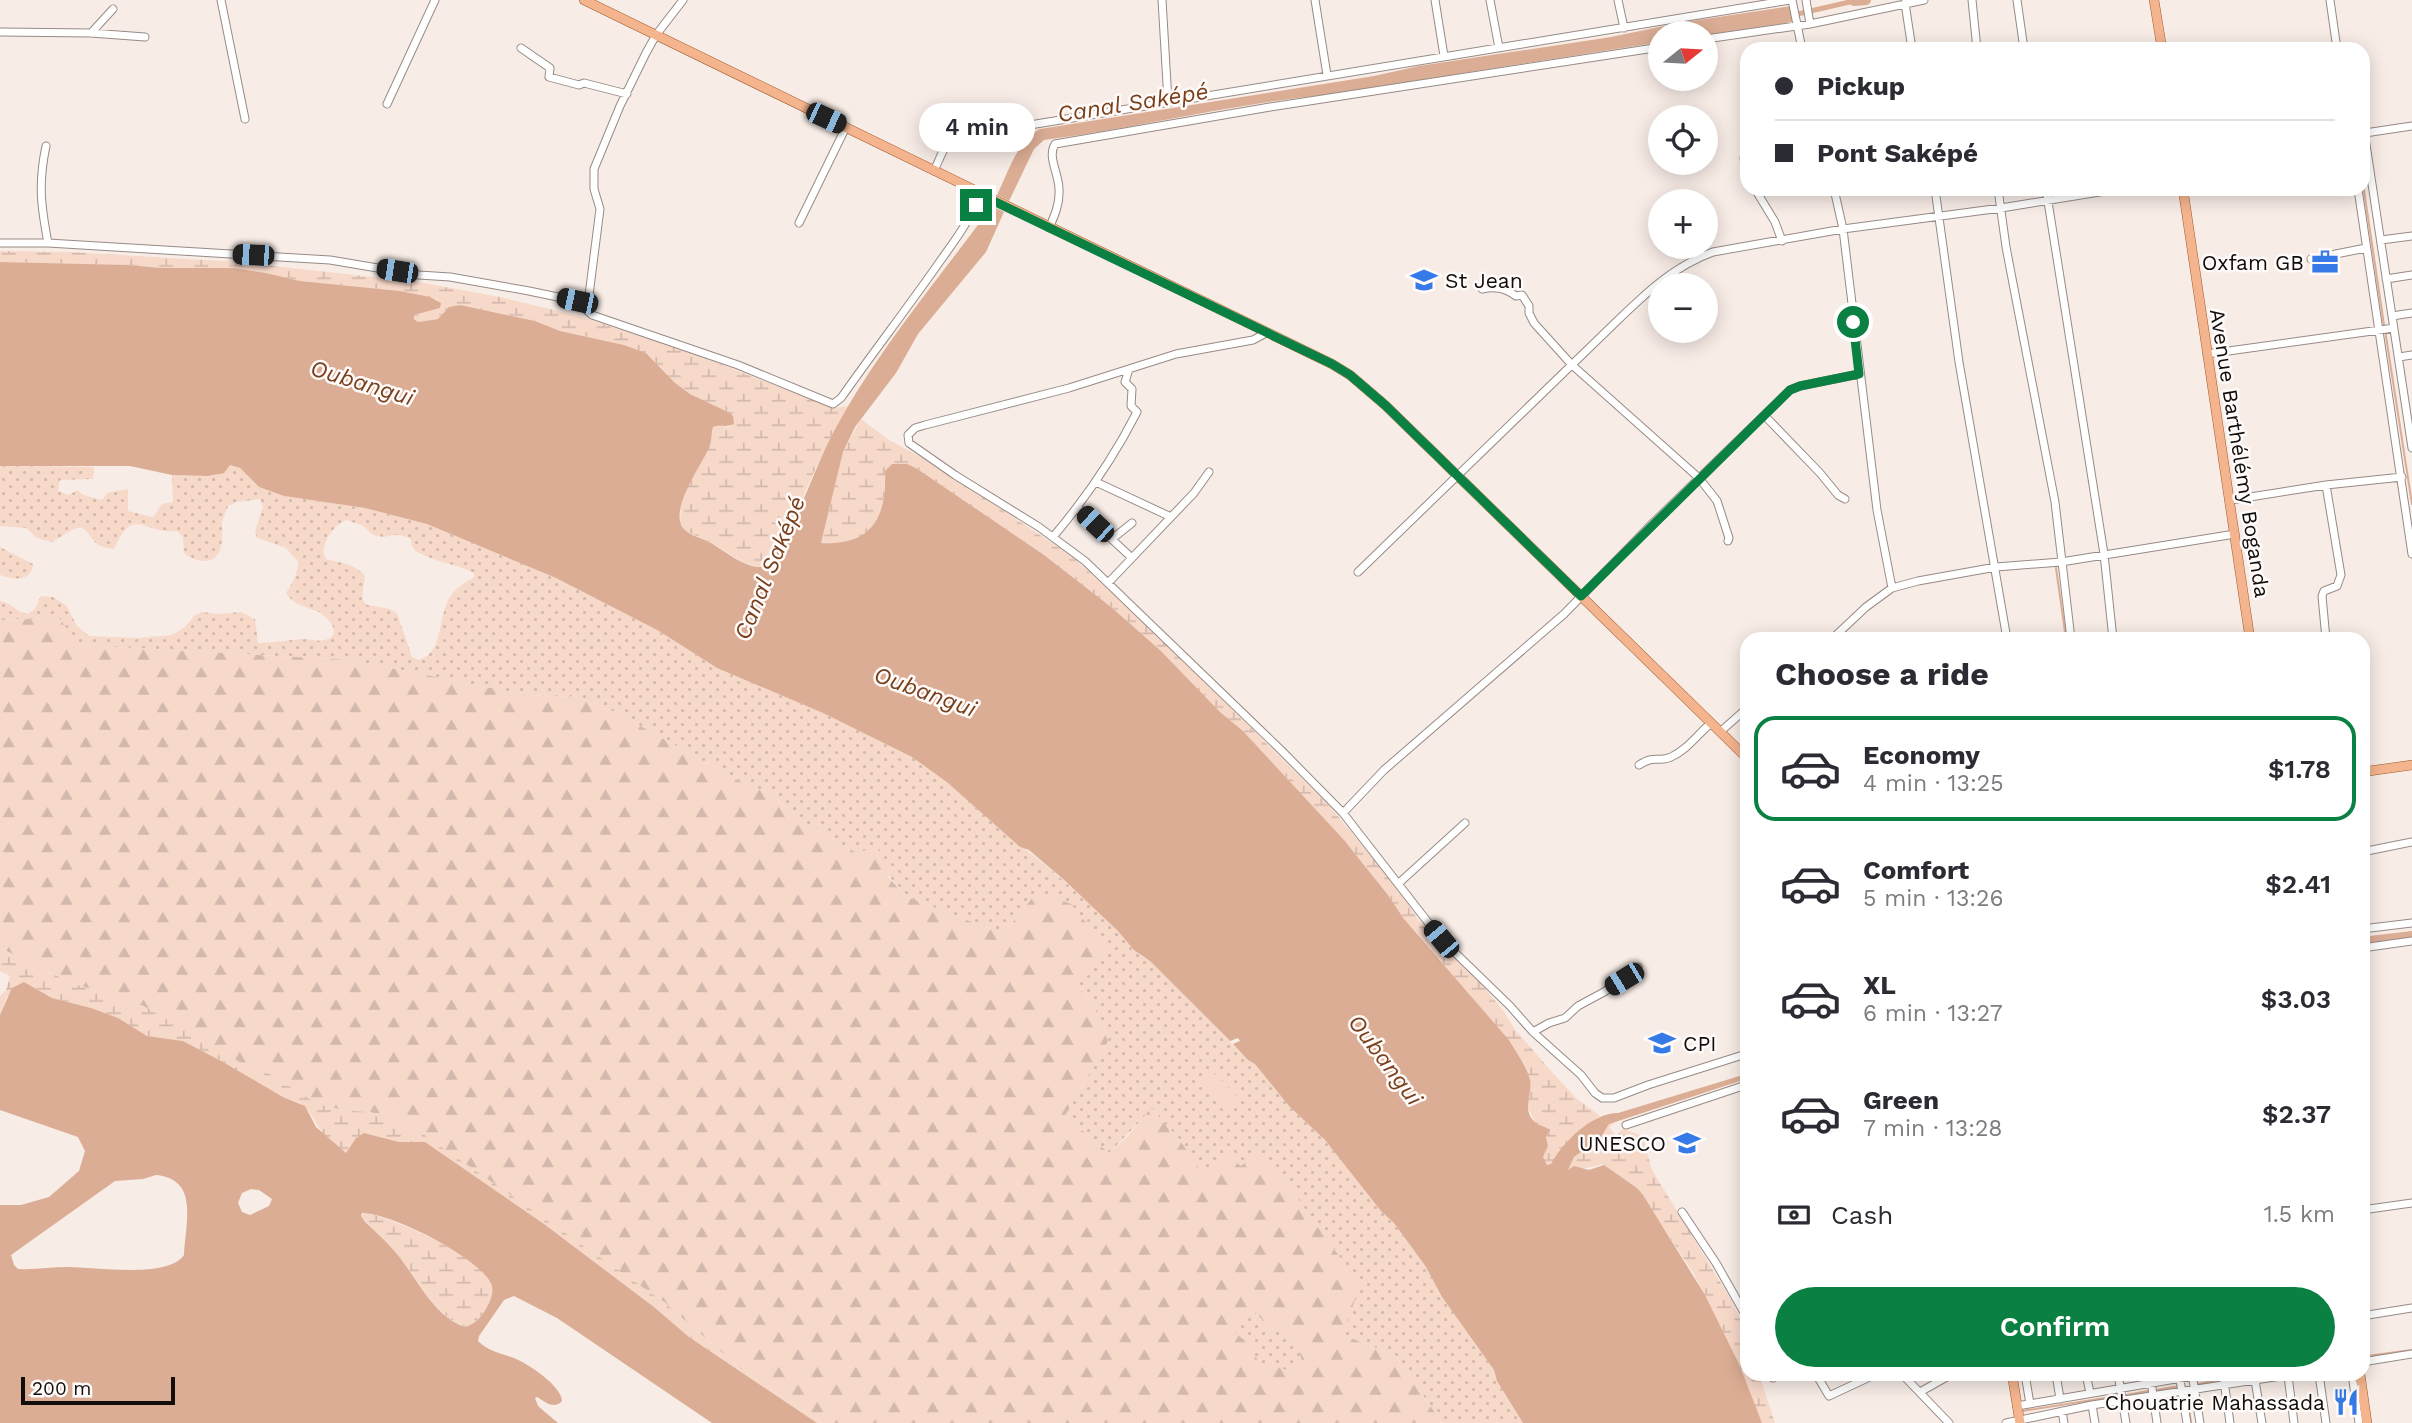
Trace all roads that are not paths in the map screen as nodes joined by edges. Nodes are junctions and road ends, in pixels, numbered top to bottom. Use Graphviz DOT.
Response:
graph roads {
  1 [pos="221,0"];
  2 [pos="435,0"];
  3 [pos="584,0"];
  4 [pos="683,0"];
  5 [pos="1162,0"];
  6 [pos="1315,0"];
  7 [pos="1435,0"];
  8 [pos="1490,0"];
  9 [pos="1618,0"];
  10 [pos="1791,0"];
  11 [pos="1806,0"];
  12 [pos="1924,0"];
  13 [pos="1972,0"];
  14 [pos="2017,0"];
  15 [pos="2154,0"];
  16 [pos="2330,0"];
  17 [pos="1905,3"];
  18 [pos="113,9"];
  19 [pos="1810,23"];
  20 [pos="1797,26"];
  21 [pos="1624,28"];
  22 [pos="0,32"];
  23 [pos="91,33"];
  24 [pos="656,36"];
  25 [pos="145,37"];
  26 [pos="1718,37"];
  27 [pos="1800,42"];
  28 [pos="1911,42"];
  29 [pos="1976,42"];
  30 [pos="2023,42"];
  31 [pos="2161,42"];
  32 [pos="2337,42"];
  33 [pos="521,48"];
  34 [pos="1499,48"];
  35 [pos="1648,49"];
  36 [pos="1444,57"];
  37 [pos="1327,75"];
  38 [pos="627,94"];
  39 [pos="1168,101"];
  40 [pos="387,104"];
  41 [pos="245,119"];
  42 [pos="2412,126"];
  43 [pos="846,127"];
  44 [pos="2370,132"];
  45 [pos="46,146"];
  46 [pos="2370,166"];
  47 [pos="934,171"];
  48 [pos="981,195"];
  49 [pos="1759,196"];
  50 [pos="1836,196"];
  51 [pos="1936,196"];
  52 [pos="1999,196"];
  53 [pos="2047,196"];
  54 [pos="2069,196"];
  55 [pos="2184,196"];
  56 [pos="2359,196"];
  57 [pos="2048,199"];
  58 [pos="2001,208"];
  59 [pos="1940,217"];
  60 [pos="799,223"];
  61 [pos="1049,228"];
  62 [pos="1843,229"];
  63 [pos="2412,236"];
  64 [pos="2381,240"];
  65 [pos="1782,241"];
  66 [pos="0,243"];
  67 [pos="48,243"];
  68 [pos="2366,248"];
  69 [pos="2311,259"];
  70 [pos="2412,275"];
  71 [pos="2386,279"];
  72 [pos="1482,289"];
  73 [pos="577,301"];
  74 [pos="2412,313"];
  75 [pos="2392,316"];
  76 [pos="2393,328"];
  77 [pos="2377,330"];
  78 [pos="1266,333"];
  79 [pos="2207,354"];
  80 [pos="2412,355"];
  81 [pos="2399,357"];
  82 [pos="1572,365"];
  83 [pos="1129,369"];
  84 [pos="1859,374"];
  85 [pos="2408,394"];
  86 [pos="1765,416"];
  87 [pos="2411,430"];
  88 [pos="2412,448"];
  89 [pos="1209,472"];
  90 [pos="1457,475"];
  91 [pos="2402,477"];
  92 [pos="1699,478"];
  93 [pos="1096,482"];
  94 [pos="2326,485"];
  95 [pos="1845,499"];
  96 [pos="2231,500"];
  97 [pos="1078,508"];
  98 [pos="1171,517"];
  99 [pos="1132,523"];
  100 [pos="2235,534"];
  101 [pos="1053,537"];
  102 [pos="1112,539"];
  103 [pos="1728,541"];
  104 [pos="2104,554"];
  105 [pos="2412,554"];
  106 [pos="1132,558"];
  107 [pos="2062,562"];
  108 [pos="1996,567"];
  109 [pos="1358,572"];
  110 [pos="1108,583"];
  111 [pos="1892,588"];
  112 [pos="1581,596"];
  113 [pos="1839,632"];
  114 [pos="2006,632"];
  115 [pos="2070,632"];
  116 [pos="2112,632"];
  117 [pos="2249,632"];
  118 [pos="2325,632"];
  119 [pos="1740,714"];
  120 [pos="1711,723"];
  121 [pos="1720,732"];
  122 [pos="1740,751"];
  123 [pos="1639,765"];
  124 [pos="2412,765"];
  125 [pos="2370,771"];
  126 [pos="1343,813"];
  127 [pos="1465,823"];
  128 [pos="2412,842"];
  129 [pos="2370,850"];
  130 [pos="1399,883"];
  131 [pos="2412,923"];
  132 [pos="2370,928"];
  133 [pos="2412,941"];
  134 [pos="2370,947"];
  135 [pos="1638,967"];
  136 [pos="1533,1032"];
  137 [pos="1740,1056"];
  138 [pos="1740,1087"];
  139 [pos="1626,1125"];
  140 [pos="2412,1203"];
  141 [pos="2370,1209"];
  142 [pos="1682,1212"];
  143 [pos="1740,1305"];
  144 [pos="2412,1308"];
  145 [pos="2370,1315"];
  146 [pos="2412,1354"];
  147 [pos="2370,1361"];
  148 [pos="1820,1381"];
  149 [pos="1861,1381"];
  150 [pos="1909,1381"];
  151 [pos="1940,1381"];
  152 [pos="2013,1381"];
  153 [pos="2026,1381"];
  154 [pos="2057,1381"];
  155 [pos="2087,1381"];
  156 [pos="2120,1381"];
  157 [pos="2159,1381"];
  158 [pos="2180,1381"];
  159 [pos="2193,1381"];
  160 [pos="2224,1381"];
  161 [pos="2236,1381"];
  162 [pos="2256,1381"];
  163 [pos="2291,1381"];
  164 [pos="2320,1381"];
  165 [pos="2353,1381"];
  166 [pos="2361,1381"];
  167 [pos="2151,1383"];
  168 [pos="2224,1384"];
  169 [pos="2121,1388"];
  170 [pos="2194,1389"];
  171 [pos="2182,1391"];
  172 [pos="1920,1392"];
  173 [pos="2090,1393"];
  174 [pos="2153,1396"];
  175 [pos="2060,1399"];
  176 [pos="2122,1400"];
  177 [pos="2030,1404"];
  178 [pos="2092,1405"];
  179 [pos="2017,1406"];
  180 [pos="2062,1411"];
  181 [pos="2020,1421"];
  182 [pos="1949,1423"];
  183 [pos="2006,1423"];
  184 [pos="2063,1423"];
  185 [pos="2095,1423"];
  186 [pos="2126,1423"];
  187 [pos="2157,1423"];
  188 [pos="2187,1423"];
  189 [pos="2200,1423"];
  190 [pos="2230,1423"];
  191 [pos="2262,1423"];
  192 [pos="2294,1423"];
  193 [pos="2326,1423"];
  194 [pos="2360,1423"];
  195 [pos="2367,1423"];
  1 -- 41 [label="street"];
  2 -- 40 [label="street"];
  3 -- 24 [label="main road"];
  4 -- 24 [label="street"];
  5 -- 39 [label="street"];
  6 -- 37 [label="street"];
  7 -- 36 [label="street"];
  8 -- 34 [label="street"];
  9 -- 21 [label="street"];
  10 -- 20 [label="street"];
  10 -- 21 [label="street"];
  11 -- 19 [label="street"];
  12 -- 17 [label="street"];
  13 -- 29 [label="street"];
  14 -- 30 [label="street"];
  15 -- 31 [label="main road"];
  16 -- 32 [label="street"];
  17 -- 19 [label="street"];
  17 -- 28 [label="street"];
  18 -- 23 [label="street"];
  19 -- 20 [label="street"];
  20 -- 26 [label="street"];
  20 -- 27 [label="street"];
  21 -- 34 [label="street"];
  22 -- 23 [label="street"];
  23 -- 25 [label="street"];
  24 -- 38 [label="street"];
  24 -- 43 [label="main road"];
  33 -- 38 [label="street"];
  34 -- 36 [label="street"];
  35 -- 61 [label="street"];
  36 -- 37 [label="street"];
  37 -- 39 [label="street"];
  38 -- 73 [label="street"];
  39 -- 47 [label="street"];
  42 -- 44 [label="street"];
  43 -- 47 [label="main road"];
  43 -- 60 [label="street"];
  45 -- 67 [label="street"];
  46 -- 64 [label="street"];
  47 -- 48 [label="main road"];
  48 -- 61 [label="main road"];
  48 -- 73 [label="street"];
  49 -- 65 [label="street"];
  50 -- 62 [label="street"];
  51 -- 59 [label="street"];
  52 -- 58 [label="street"];
  53 -- 57 [label="street"];
  54 -- 57 [label="street"];
  55 -- 79 [label="main road, Avenue Barthélémy Boganda"];
  56 -- 68 [label="street"];
  57 -- 58 [label="street"];
  57 -- 104 [label="street"];
  58 -- 59 [label="street"];
  58 -- 107 [label="street"];
  59 -- 62 [label="street"];
  59 -- 108 [label="street"];
  61 -- 78 [label="main road"];
  62 -- 65 [label="street"];
  62 -- 84 [label="street"];
  63 -- 64 [label="street"];
  64 -- 71 [label="street"];
  65 -- 82 [label="street"];
  66 -- 67 [label="street"];
  67 -- 73 [label="street"];
  68 -- 69 [label="street"];
  68 -- 77 [label="street"];
  70 -- 71 [label="street"];
  71 -- 75 [label="street"];
  72 -- 82 [label="street"];
  74 -- 75 [label="street"];
  75 -- 76 [label="street"];
  76 -- 77 [label="street"];
  76 -- 81 [label="street"];
  77 -- 79 [label="street"];
  77 -- 91 [label="street"];
  78 -- 83 [label="street"];
  78 -- 90 [label="main road"];
  79 -- 96 [label="main road, Avenue Barthélémy Boganda"];
  80 -- 81 [label="street"];
  81 -- 85 [label="street"];
  82 -- 90 [label="street"];
  82 -- 92 [label="street"];
  83 -- 93 [label="street"];
  83 -- 101 [label="street"];
  84 -- 86 [label="street"];
  84 -- 111 [label="street"];
  85 -- 87 [label="street"];
  86 -- 92 [label="street"];
  86 -- 95 [label="street"];
  87 -- 88 [label="street"];
  89 -- 98 [label="street"];
  90 -- 109 [label="street"];
  90 -- 112 [label="main road"];
  91 -- 94 [label="street"];
  91 -- 105 [label="street"];
  92 -- 103 [label="street"];
  92 -- 112 [label="street"];
  93 -- 97 [label="street"];
  93 -- 98 [label="street"];
  94 -- 96 [label="street"];
  94 -- 118 [label="street"];
  96 -- 100 [label="main road, Avenue Barthélémy Boganda"];
  97 -- 101 [label="street"];
  97 -- 102 [label="street"];
  98 -- 106 [label="street"];
  99 -- 102 [label="street"];
  100 -- 104 [label="street"];
  100 -- 117 [label="main road, Avenue Barthélémy Boganda"];
  101 -- 110 [label="street"];
  102 -- 106 [label="street"];
  104 -- 107 [label="street"];
  104 -- 116 [label="street"];
  106 -- 110 [label="street"];
  107 -- 108 [label="street"];
  107 -- 115 [label="street"];
  108 -- 111 [label="street"];
  108 -- 114 [label="street"];
  110 -- 126 [label="street"];
  111 -- 113 [label="street"];
  112 -- 120 [label="main road"];
  112 -- 126 [label="street"];
  119 -- 121 [label="street"];
  120 -- 121 [label="main road"];
  120 -- 123 [label="street"];
  121 -- 122 [label="main road"];
  124 -- 125 [label="main road"];
  126 -- 130 [label="street"];
  127 -- 130 [label="street"];
  128 -- 129 [label="street"];
  130 -- 136 [label="street"];
  131 -- 132 [label="street"];
  133 -- 134 [label="street"];
  135 -- 136 [label="street"];
  136 -- 137 [label="street"];
  138 -- 139 [label="street"];
  140 -- 141 [label="street"];
  142 -- 143 [label="street"];
  144 -- 145 [label="street"];
  146 -- 147 [label="street"];
  148 -- 149 [label="street"];
  150 -- 172 [label="street"];
  151 -- 172 [label="street"];
  152 -- 179 [label="main road"];
  153 -- 177 [label="street"];
  154 -- 175 [label="street"];
  155 -- 173 [label="street"];
  156 -- 169 [label="street"];
  157 -- 167 [label="street"];
  158 -- 171 [label="street"];
  159 -- 170 [label="street"];
  160 -- 168 [label="street"];
  161 -- 168 [label="street"];
  162 -- 191 [label="street"];
  163 -- 192 [label="street"];
  164 -- 193 [label="street"];
  165 -- 194 [label="street"];
  166 -- 195 [label="main road"];
  167 -- 169 [label="street"];
  167 -- 174 [label="street"];
  168 -- 170 [label="street"];
  168 -- 190 [label="street"];
  169 -- 173 [label="street"];
  169 -- 176 [label="street"];
  170 -- 171 [label="street"];
  170 -- 189 [label="street"];
  171 -- 174 [label="street"];
  171 -- 188 [label="street"];
  172 -- 182 [label="street"];
  173 -- 175 [label="street"];
  174 -- 176 [label="street"];
  174 -- 187 [label="street"];
  175 -- 177 [label="street"];
  176 -- 178 [label="street"];
  176 -- 186 [label="street"];
  177 -- 179 [label="street"];
  178 -- 180 [label="street"];
  178 -- 185 [label="street"];
  179 -- 181 [label="main road"];
  180 -- 181 [label="street"];
  180 -- 184 [label="street"];
  181 -- 183 [label="street"];
}
